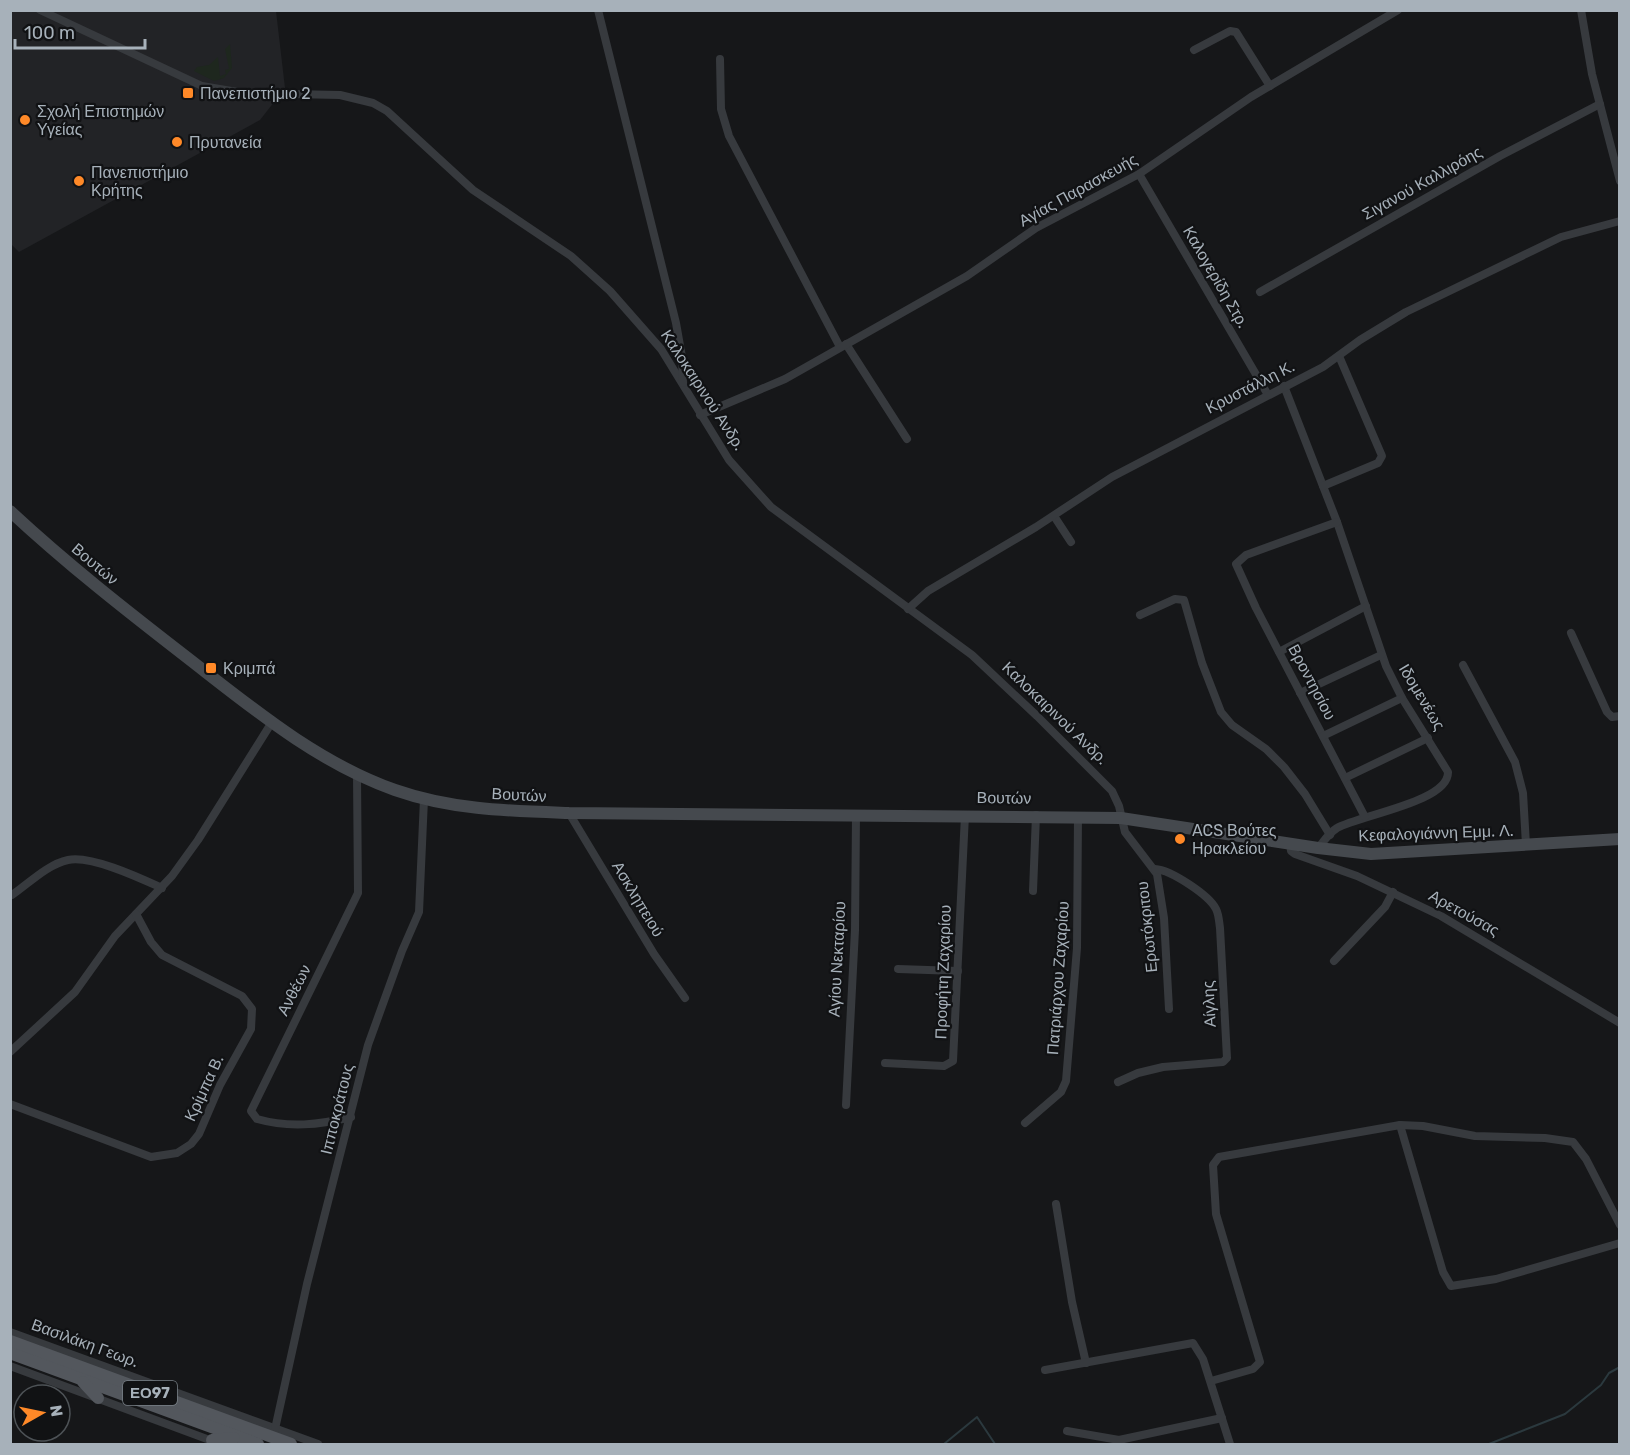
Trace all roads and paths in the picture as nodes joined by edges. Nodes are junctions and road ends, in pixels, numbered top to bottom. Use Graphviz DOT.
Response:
graph roads {
  1 [pos="40,10"];
  2 [pos="598,10"];
  3 [pos="1398,10"];
  4 [pos="1581,10"];
  5 [pos="1194,50"];
  6 [pos="720,58"];
  7 [pos="1270,86"];
  8 [pos="1600,104"];
  9 [pos="1139,174"];
  10 [pos="1620,181"];
  11 [pos="1620,221"];
  12 [pos="1260,292"];
  13 [pos="843,345"];
  14 [pos="1339,356"];
  15 [pos="1284,386"];
  16 [pos="683,387"];
  17 [pos="1268,394"];
  18 [pos="700,415"];
  19 [pos="907,439"];
  20 [pos="1323,486"];
  21 [pos="10,511"];
  22 [pos="1054,516"];
  23 [pos="1337,522"];
  24 [pos="1071,542"];
  25 [pos="1366,606"];
  26 [pos="908,609"];
  27 [pos="1140,615"];
  28 [pos="1571,633"];
  29 [pos="1279,651"];
  30 [pos="1381,655"];
  31 [pos="1463,666"];
  32 [pos="1300,693"];
  33 [pos="1402,698"];
  34 [pos="1620,716"];
  35 [pos="272,722"];
  36 [pos="1323,736"];
  37 [pos="1428,738"];
  38 [pos="357,775"];
  39 [pos="1345,778"];
  40 [pos="424,799"];
  41 [pos="569,813"];
  42 [pos="856,814"];
  43 [pos="965,814"];
  44 [pos="1036,815"];
  45 [pos="1078,816"];
  46 [pos="1365,817"];
  47 [pos="1121,818"];
  48 [pos="1148,821"];
  49 [pos="1330,835"];
  50 [pos="1620,839"];
  51 [pos="1290,844"];
  52 [pos="1526,845"];
  53 [pos="1318,848"];
  54 [pos="1155,869"];
  55 [pos="162,888"];
  56 [pos="1033,891"];
  57 [pos="1393,892"];
  58 [pos="12,895"];
  59 [pos="136,914"];
  60 [pos="1334,961"];
  61 [pos="898,969"];
  62 [pos="958,971"];
  63 [pos="685,998"];
  64 [pos="1169,1009"];
  65 [pos="1620,1023"];
  66 [pos="10,1052"];
  67 [pos="885,1063"];
  68 [pos="1118,1082"];
  69 [pos="10,1104"];
  70 [pos="846,1105"];
  71 [pos="351,1117"];
  72 [pos="1025,1123"];
  73 [pos="1400,1125"];
  74 [pos="1056,1204"];
  75 [pos="1620,1224"];
  76 [pos="1620,1243"];
  77 [pos="10,1332"];
  78 [pos="10,1341"];
  79 [pos="10,1353"];
  80 [pos="1086,1363"];
  81 [pos="10,1366"];
  82 [pos="1046,1370"];
  83 [pos="77,1378"];
  84 [pos="1211,1382"];
  85 [pos="98,1398"];
  86 [pos="1222,1418"];
  87 [pos="275,1429"];
  88 [pos="1067,1431"];
  89 [pos="240,1438"];
  90 [pos="218,1442"];
  91 [pos="258,1444"];
  92 [pos="291,1444"];
  93 [pos="318,1444"];
  94 [pos="1230,1444"];
  1 -- 16 [label="street, Καλοκαιρινού Ανδρ."];
  2 -- 16 [label="street"];
  3 -- 7 [label="street, Αγίας Παρασκευής"];
  4 -- 8 [label="street"];
  5 -- 7 [label="street"];
  6 -- 13 [label="street"];
  7 -- 9 [label="street, Αγίας Παρασκευής"];
  8 -- 10 [label="street"];
  8 -- 12 [label="street, Σιγανού Καλλιρόης"];
  9 -- 13 [label="street, Αγίας Παρασκευής"];
  9 -- 17 [label="street, Καλογερίδη Στρ."];
  11 -- 14 [label="street, Κρυστάλλη Κ."];
  13 -- 18 [label="street, Αγίας Παρασκευής"];
  13 -- 19 [label="street"];
  14 -- 15 [label="street, Κρυστάλλη Κ."];
  14 -- 20 [label="street"];
  15 -- 17 [label="street, Κρυστάλλη Κ."];
  15 -- 20 [label="street, Ιδομενέως"];
  16 -- 18 [label="street, Καλοκαιρινού Ανδρ."];
  17 -- 22 [label="street, Κρυστάλλη Κ."];
  18 -- 26 [label="street, Καλοκαιρινού Ανδρ."];
  20 -- 23 [label="street, Ιδομενέως"];
  21 -- 35 [label="main road, Βουτών"];
  22 -- 24 [label="street"];
  22 -- 26 [label="street, Κρυστάλλη Κ."];
  23 -- 25 [label="street, Ιδομενέως"];
  23 -- 29 [label="street, Βροντησίου"];
  25 -- 29 [label="street"];
  25 -- 30 [label="street, Ιδομενέως"];
  26 -- 47 [label="street, Καλοκαιρινού Ανδρ."];
  27 -- 49 [label="street"];
  28 -- 34 [label="street"];
  29 -- 32 [label="street, Βροντησίου"];
  30 -- 32 [label="street"];
  30 -- 33 [label="street, Ιδομενέως"];
  31 -- 52 [label="street"];
  32 -- 36 [label="street, Βροντησίου"];
  33 -- 36 [label="street"];
  33 -- 37 [label="street, Ιδομενέως"];
  35 -- 38 [label="main road, Βουτών"];
  35 -- 55 [label="street"];
  36 -- 39 [label="street, Βροντησίου"];
  37 -- 39 [label="street"];
  37 -- 46 [label="street, Ιδομενέως"];
  38 -- 40 [label="main road, Βουτών"];
  38 -- 71 [label="street, Ανθέων"];
  39 -- 46 [label="street, Βροντησίου"];
  40 -- 41 [label="main road, Βουτών"];
  40 -- 71 [label="street, Ιπποκράτους"];
  41 -- 42 [label="main road, Βουτών"];
  41 -- 63 [label="street, Ασκληπειού"];
  42 -- 43 [label="main road, Βουτών"];
  42 -- 70 [label="street, Αγίου Νεκταρίου"];
  43 -- 44 [label="main road, Βουτών"];
  43 -- 62 [label="street, Προφήτη Ζαχαρίου"];
  44 -- 45 [label="main road, Βουτών"];
  44 -- 56 [label="street"];
  45 -- 47 [label="main road, Βουτών"];
  45 -- 72 [label="street, Πατριάρχου Ζαχαρίου"];
  46 -- 49 [label="street, Ιδομενέως"];
  47 -- 48 [label="main road, Βουτών"];
  47 -- 54 [label="street, Ερωτόκριτου"];
  48 -- 51 [label="main road, Κεφαλογιάννη Εμμ. Λ."];
  49 -- 53 [label="street, Ιδομενέως"];
  50 -- 52 [label="main road, Κεφαλογιάννη Εμμ. Λ."];
  51 -- 53 [label="main road, Κεφαλογιάννη Εμμ. Λ."];
  51 -- 57 [label="street, Αρετούσας"];
  52 -- 53 [label="main road, Κεφαλογιάννη Εμμ. Λ."];
  54 -- 64 [label="street, Ερωτόκριτου"];
  54 -- 68 [label="street, Αίγλης"];
  55 -- 58 [label="street"];
  55 -- 59 [label="street"];
  57 -- 60 [label="street"];
  57 -- 65 [label="street, Αρετούσας"];
  59 -- 66 [label="street"];
  59 -- 69 [label="street, Κρίμπα Β."];
  61 -- 62 [label="street"];
  62 -- 67 [label="street, Προφήτη Ζαχαρίου"];
  71 -- 87 [label="street, Ιπποκράτους"];
  73 -- 75 [label="street"];
  73 -- 76 [label="street"];
  73 -- 84 [label="street"];
  74 -- 80 [label="street"];
  77 -- 87 [label="street, Βασιλάκη Γεωρ."];
  78 -- 92 [label="main road, ΕΟ97"];
  79 -- 83 [label="main road, ΕΟ97"];
  80 -- 82 [label="street"];
  80 -- 84 [label="street"];
  81 -- 85 [label="street"];
  83 -- 85 [label="main road"];
  83 -- 89 [label="main road, ΕΟ97"];
  84 -- 86 [label="street"];
  85 -- 90 [label="street"];
  86 -- 88 [label="street"];
  86 -- 94 [label="street"];
  87 -- 93 [label="street, Βασιλάκη Γεωρ."];
  89 -- 90 [label="main road"];
  89 -- 91 [label="main road, ΕΟ97"];
}
